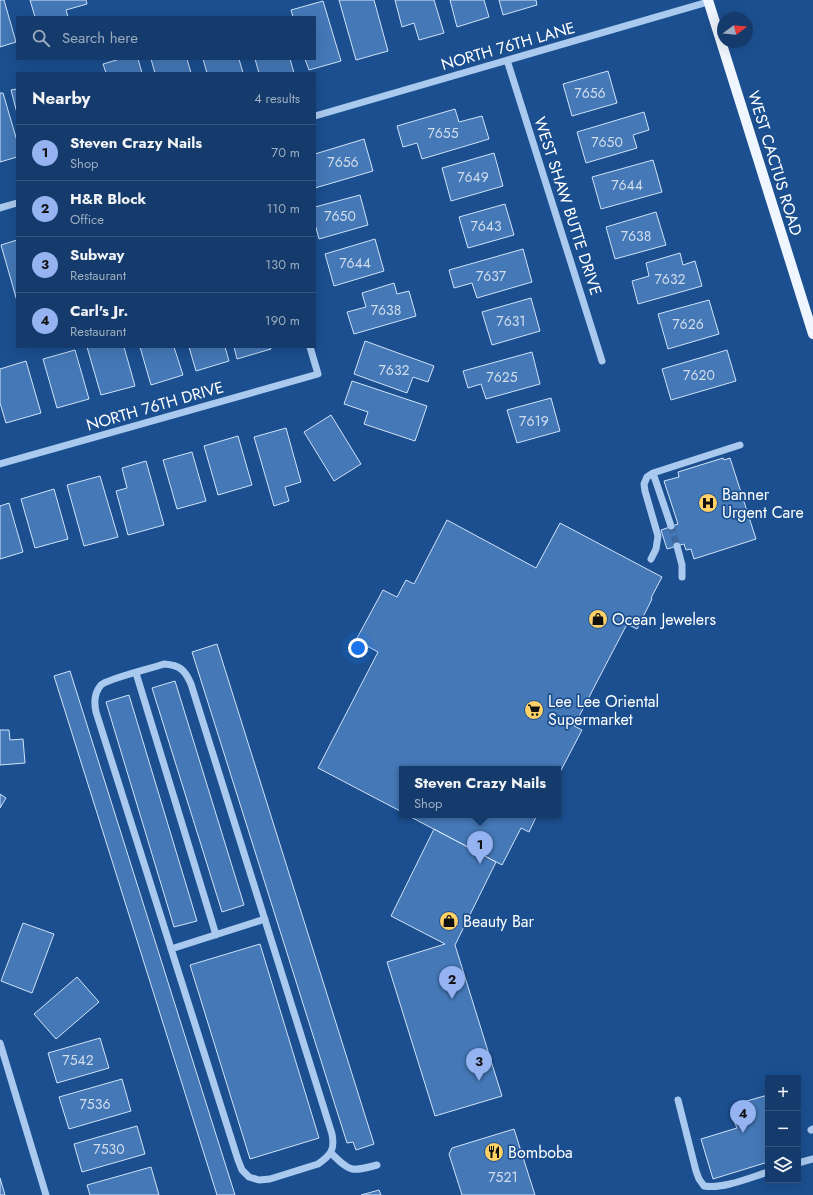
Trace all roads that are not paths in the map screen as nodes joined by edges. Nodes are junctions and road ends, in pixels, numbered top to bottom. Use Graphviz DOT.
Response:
graph roads {
  1 [pos="708,1"];
  2 [pos="507,60"];
  3 [pos="316,116"];
  4 [pos="16,203"];
  5 [pos="0,208"];
  6 [pos="813,334"];
  7 [pos="310,348"];
  8 [pos="602,361"];
  9 [pos="740,445"];
  10 [pos="0,464"];
  11 [pos="653,473"];
  12 [pos="671,526"];
  13 [pos="677,546"];
  14 [pos="651,559"];
  15 [pos="682,577"];
  16 [pos="136,673"];
  17 [pos="265,920"];
  18 [pos="216,935"];
  19 [pos="171,949"];
  20 [pos="0,1043"];
  21 [pos="678,1100"];
  22 [pos="331,1153"];
  23 [pos="813,1159"];
  24 [pos="801,1162"];
  25 [pos="377,1165"];
  26 [pos="765,1173"];
  27 [pos="46,1195"];
  1 -- 2 [label="street, NORTH 76TH LANE"];
  1 -- 6 [label="main road, WEST CACTUS ROAD"];
  2 -- 3 [label="street, NORTH 76TH LANE"];
  2 -- 8 [label="street, WEST SHAW BUTTE DRIVE"];
  4 -- 5 [label="street"];
  7 -- 10 [label="street, NORTH 76TH DRIVE"];
  9 -- 11 [label="street"];
  11 -- 12 [label="street"];
  11 -- 14 [label="street"];
  13 -- 15 [label="street"];
  16 -- 17 [label="street"];
  16 -- 18 [label="street"];
  16 -- 19 [label="street"];
  17 -- 18 [label="street"];
  17 -- 22 [label="street"];
  18 -- 19 [label="street"];
  19 -- 22 [label="street"];
  20 -- 27 [label="street"];
  21 -- 26 [label="street"];
  22 -- 25 [label="street"];
  23 -- 24 [label="street"];
}
